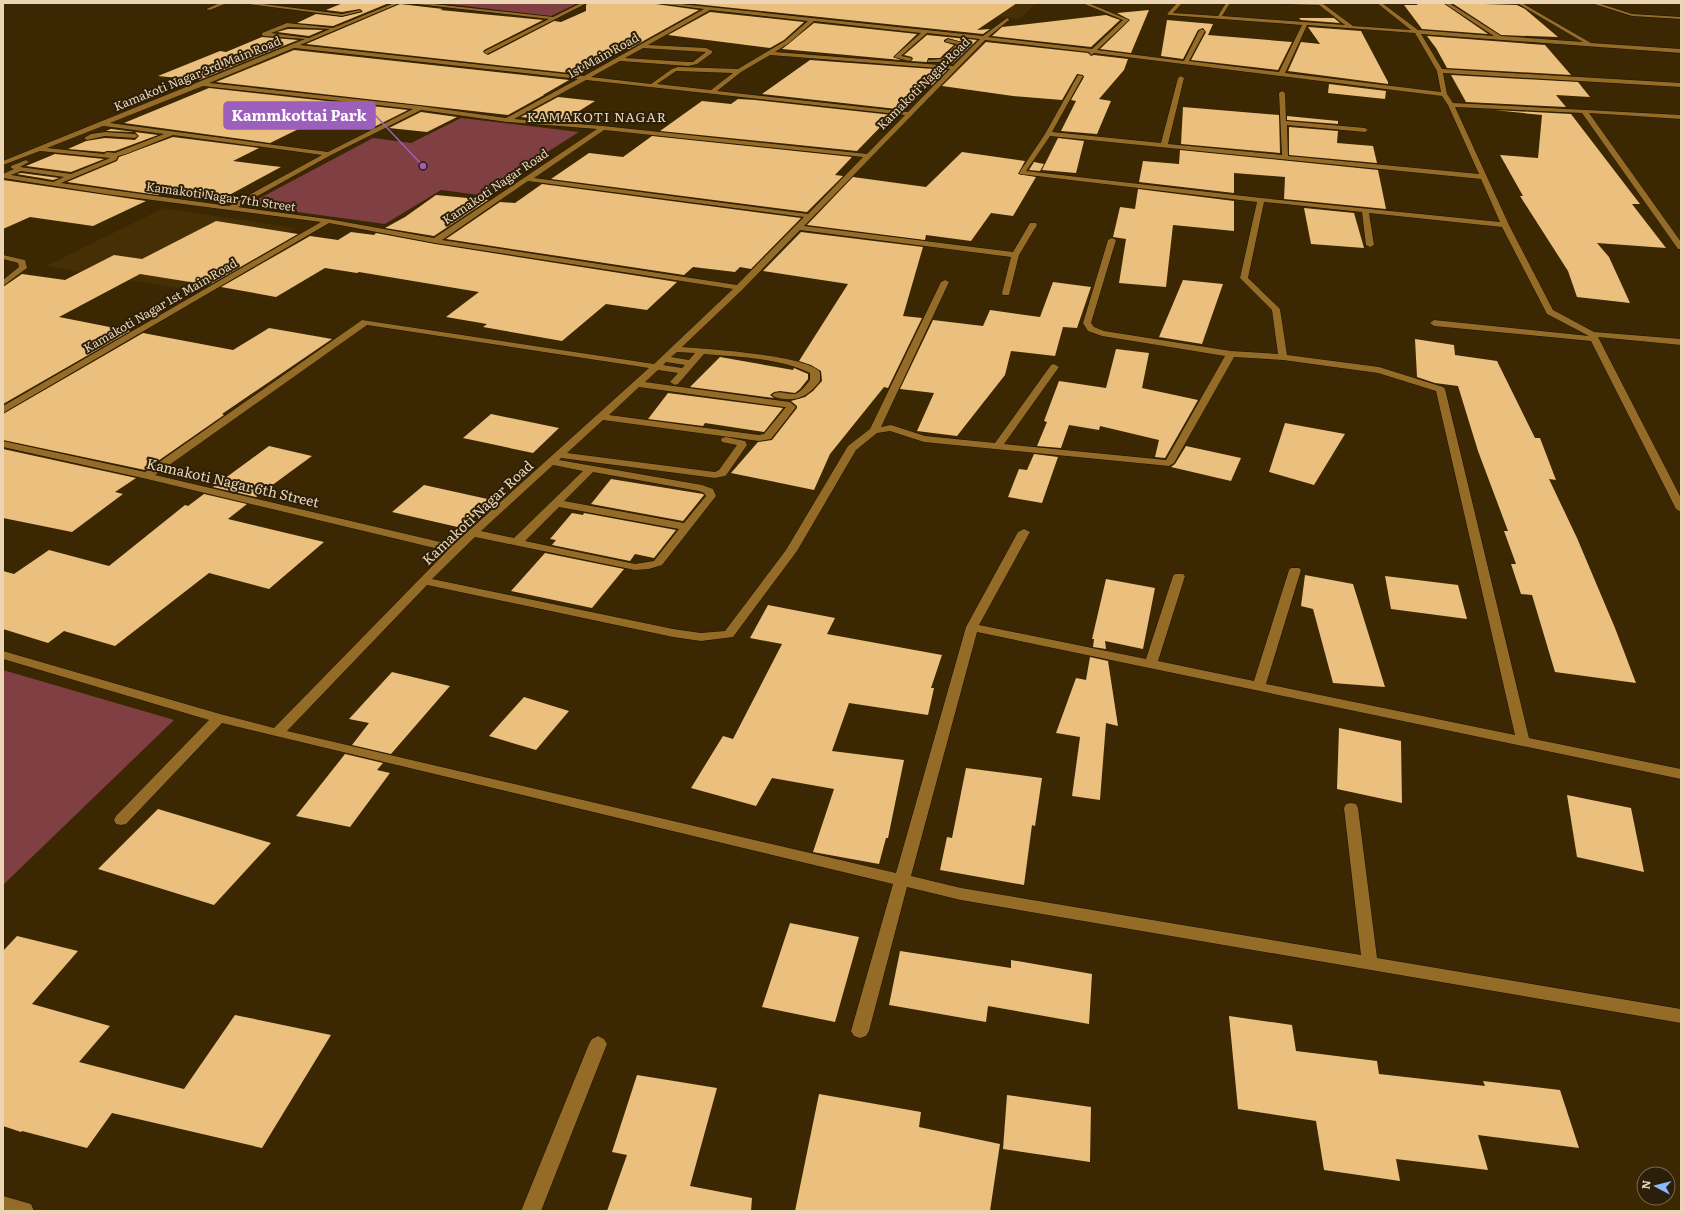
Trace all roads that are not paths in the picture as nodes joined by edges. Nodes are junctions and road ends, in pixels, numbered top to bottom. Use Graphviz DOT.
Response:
graph roads {
  1 [pos="225,3"];
  2 [pos="398,3"];
  3 [pos="410,3"];
  4 [pos="585,3"];
  5 [pos="658,3"];
  6 [pos="1086,3"];
  7 [pos="1180,3"];
  8 [pos="1228,3"];
  9 [pos="1283,3"];
  10 [pos="1379,3"];
  11 [pos="1446,3"];
  12 [pos="1519,3"];
  13 [pos="1593,3"];
  14 [pos="244,4"];
  15 [pos="366,8"];
  16 [pos="208,9"];
  17 [pos="708,9"];
  18 [pos="552,18"];
  19 [pos="1219,18"];
  20 [pos="1681,18"];
  21 [pos="1007,19"];
  22 [pos="356,20"];
  23 [pos="812,20"];
  24 [pos="1305,24"];
  25 [pos="1352,27"];
  26 [pos="334,29"];
  27 [pos="1202,31"];
  28 [pos="925,32"];
  29 [pos="1417,32"];
  30 [pos="310,38"];
  31 [pos="919,38"];
  32 [pos="984,38"];
  33 [pos="1500,38"];
  34 [pos="1591,44"];
  35 [pos="292,46"];
  36 [pos="642,46"];
  37 [pos="955,48"];
  38 [pos="1681,51"];
  39 [pos="487,52"];
  40 [pos="770,53"];
  41 [pos="970,53"];
  42 [pos="1091,53"];
  43 [pos="948,55"];
  44 [pos="619,59"];
  45 [pos="936,61"];
  46 [pos="1184,63"];
  47 [pos="931,66"];
  48 [pos="956,68"];
  49 [pos="1440,71"];
  50 [pos="739,72"];
  51 [pos="1282,75"];
  52 [pos="1080,76"];
  53 [pos="585,78"];
  54 [pos="1181,78"];
  55 [pos="201,83"];
  56 [pos="653,85"];
  57 [pos="1681,85"];
  58 [pos="713,91"];
  59 [pos="1282,93"];
  60 [pos="1444,94"];
  61 [pos="1451,105"];
  62 [pos="420,108"];
  63 [pos="1584,111"];
  64 [pos="910,114"];
  65 [pos="1681,117"];
  66 [pos="507,120"];
  67 [pos="102,123"];
  68 [pos="1284,123"];
  69 [pos="603,128"];
  70 [pos="1364,130"];
  71 [pos="174,132"];
  72 [pos="1048,134"];
  73 [pos="159,138"];
  74 [pos="75,142"];
  75 [pos="1164,145"];
  76 [pos="43,147"];
  77 [pos="53,150"];
  78 [pos="329,154"];
  79 [pos="868,156"];
  80 [pos="1285,157"];
  81 [pos="3,163"];
  82 [pos="20,169"];
  83 [pos="3,176"];
  84 [pos="72,176"];
  85 [pos="1484,177"];
  86 [pos="527,179"];
  87 [pos="53,184"];
  88 [pos="1261,200"];
  89 [pos="230,208"];
  90 [pos="1365,211"];
  91 [pos="810,216"];
  92 [pos="328,221"];
  93 [pos="1033,225"];
  94 [pos="1505,225"];
  95 [pos="798,227"];
  96 [pos="1112,240"];
  97 [pos="435,241"];
  98 [pos="1370,245"];
  99 [pos="1681,247"];
  100 [pos="1015,254"];
  101 [pos="3,257"];
  102 [pos="945,282"];
  103 [pos="3,284"];
  104 [pos="739,288"];
  105 [pos="1006,293"];
  106 [pos="1434,323"];
  107 [pos="1593,336"];
  108 [pos="1681,342"];
  109 [pos="675,349"];
  110 [pos="701,352"];
  111 [pos="1231,354"];
  112 [pos="1283,357"];
  113 [pos="665,359"];
  114 [pos="692,363"];
  115 [pos="657,366"];
  116 [pos="1054,367"];
  117 [pos="685,370"];
  118 [pos="641,381"];
  119 [pos="675,382"];
  120 [pos="3,410"];
  121 [pos="597,420"];
  122 [pos="874,431"];
  123 [pos="3,444"];
  124 [pos="997,447"];
  125 [pos="555,459"];
  126 [pos="591,469"];
  127 [pos="147,476"];
  128 [pos="556,504"];
  129 [pos="1681,509"];
  130 [pos="687,527"];
  131 [pos="1024,532"];
  132 [pos="472,533"];
  133 [pos="516,542"];
  134 [pos="455,549"];
  135 [pos="1295,570"];
  136 [pos="1179,576"];
  137 [pos="424,581"];
  138 [pos="972,627"];
  139 [pos="3,655"];
  140 [pos="1151,664"];
  141 [pos="1259,687"];
  142 [pos="219,718"];
  143 [pos="277,733"];
  144 [pos="1523,741"];
  145 [pos="1681,774"];
  146 [pos="1351,808"];
  147 [pos="121,820"];
  148 [pos="902,881"];
  149 [pos="1370,963"];
  150 [pos="1681,1016"];
  151 [pos="860,1031"];
  152 [pos="598,1044"];
  153 [pos="3,1205"];
  154 [pos="24,1211"];
  155 [pos="531,1211"];
  1 -- 16 [label="street"];
  2 -- 22 [label="street, Kamakoti Nagar 3rd Main Road"];
  3 -- 18 [label="street"];
  4 -- 18 [label="street"];
  5 -- 17 [label="street, Kamakoti Nagar Road"];
  6 -- 42 [label="street"];
  7 -- 19 [label="street"];
  8 -- 19 [label="street"];
  9 -- 25 [label="street"];
  10 -- 29 [label="street"];
  11 -- 33 [label="street"];
  12 -- 34 [label="street"];
  13 -- 20 [label="street"];
  14 -- 15 [label="street"];
  14 -- 22 [label="street"];
  17 -- 23 [label="street, Kamakoti Nagar Road"];
  17 -- 36 [label="street, 1st Main Road"];
  18 -- 39 [label="street"];
  19 -- 24 [label="street"];
  21 -- 32 [label="street"];
  22 -- 26 [label="street, Kamakoti Nagar 3rd Main Road"];
  23 -- 28 [label="street, Kamakoti Nagar Road"];
  23 -- 40 [label="street"];
  24 -- 25 [label="street"];
  24 -- 51 [label="street"];
  25 -- 29 [label="street"];
  26 -- 30 [label="street, Kamakoti Nagar 3rd Main Road"];
  26 -- 30 [label="street"];
  27 -- 46 [label="street"];
  28 -- 31 [label="street"];
  28 -- 32 [label="street, Kamakoti Nagar Road"];
  29 -- 33 [label="street"];
  29 -- 49 [label="street"];
  30 -- 35 [label="street, Kamakoti Nagar 3rd Main Road"];
  31 -- 37 [label="street"];
  31 -- 45 [label="street"];
  32 -- 41 [label="street, Kamakoti Nagar Road"];
  32 -- 42 [label="street"];
  33 -- 34 [label="street"];
  34 -- 38 [label="street"];
  35 -- 53 [label="street"];
  35 -- 55 [label="street, Kamakoti Nagar 3rd Main Road"];
  36 -- 44 [label="street, 1st Main Road"];
  36 -- 44 [label="street"];
  37 -- 41 [label="street"];
  37 -- 43 [label="street"];
  40 -- 47 [label="street"];
  40 -- 50 [label="street"];
  41 -- 43 [label="street"];
  41 -- 48 [label="street, Kamakoti Nagar Road"];
  42 -- 46 [label="street"];
  43 -- 45 [label="street"];
  44 -- 53 [label="street, 1st Main Road"];
  45 -- 47 [label="street"];
  46 -- 51 [label="street"];
  47 -- 48 [label="street"];
  48 -- 64 [label="street, Kamakoti Nagar Road"];
  49 -- 57 [label="street"];
  49 -- 60 [label="street"];
  50 -- 56 [label="street"];
  50 -- 58 [label="street"];
  51 -- 60 [label="street"];
  52 -- 72 [label="street"];
  53 -- 56 [label="street"];
  53 -- 66 [label="street, 1st Main Road"];
  54 -- 75 [label="street"];
  55 -- 62 [label="street"];
  55 -- 67 [label="street, Kamakoti Nagar 3rd Main Road"];
  56 -- 58 [label="street"];
  58 -- 64 [label="street"];
  59 -- 68 [label="street"];
  60 -- 61 [label="street"];
  61 -- 63 [label="street"];
  61 -- 85 [label="street"];
  62 -- 66 [label="street"];
  62 -- 78 [label="street"];
  63 -- 65 [label="street"];
  63 -- 99 [label="street"];
  64 -- 79 [label="street, Kamakoti Nagar Road"];
  66 -- 69 [label="street"];
  67 -- 71 [label="street"];
  67 -- 76 [label="street, Kamakoti Nagar 3rd Main Road"];
  68 -- 70 [label="street"];
  68 -- 80 [label="street"];
  69 -- 79 [label="street"];
  69 -- 86 [label="street, Kamakoti Nagar Road"];
  71 -- 73 [label="street"];
  71 -- 78 [label="street"];
  72 -- 75 [label="street"];
  72 -- 88 [label="street"];
  73 -- 74 [label="street"];
  73 -- 76 [label="street"];
  75 -- 80 [label="street"];
  76 -- 77 [label="street"];
  76 -- 81 [label="street, Kamakoti Nagar 3rd Main Road"];
  77 -- 82 [label="street"];
  77 -- 84 [label="street"];
  78 -- 89 [label="street"];
  79 -- 91 [label="street, Kamakoti Nagar Road"];
  80 -- 85 [label="street"];
  82 -- 83 [label="street"];
  82 -- 84 [label="street"];
  83 -- 87 [label="street, Kamakoti Nagar 7th Street"];
  84 -- 87 [label="street"];
  85 -- 94 [label="street"];
  86 -- 91 [label="street"];
  86 -- 97 [label="street, Kamakoti Nagar Road"];
  87 -- 89 [label="street, Kamakoti Nagar 7th Street"];
  88 -- 90 [label="street"];
  88 -- 112 [label="street"];
  89 -- 92 [label="street, Kamakoti Nagar 7th Street"];
  90 -- 94 [label="street"];
  90 -- 98 [label="street"];
  91 -- 95 [label="street, Kamakoti Nagar Road"];
  92 -- 97 [label="street, Kamakoti Nagar 7th Street"];
  92 -- 120 [label="street, Kamakoti Nagar 1st Main Road"];
  93 -- 100 [label="street"];
  94 -- 107 [label="street"];
  95 -- 100 [label="street"];
  95 -- 104 [label="street, Kamakoti Nagar Road"];
  96 -- 111 [label="street"];
  97 -- 104 [label="street, Kamakoti Nagar Road"];
  100 -- 105 [label="street"];
  101 -- 103 [label="street"];
  102 -- 122 [label="street"];
  104 -- 109 [label="street, Kamakoti Nagar Road"];
  106 -- 107 [label="street"];
  107 -- 108 [label="street"];
  107 -- 129 [label="street"];
  109 -- 110 [label="street"];
  109 -- 113 [label="street, Kamakoti Nagar Road"];
  110 -- 114 [label="street"];
  110 -- 119 [label="street"];
  111 -- 112 [label="street"];
  111 -- 124 [label="street"];
  112 -- 144 [label="street"];
  113 -- 114 [label="street"];
  113 -- 115 [label="street, Kamakoti Nagar Road"];
  114 -- 117 [label="street"];
  115 -- 117 [label="street"];
  115 -- 118 [label="street, Kamakoti Nagar Road"];
  115 -- 127 [label="street"];
  116 -- 124 [label="street"];
  117 -- 119 [label="street"];
  118 -- 119 [label="street"];
  118 -- 121 [label="street, Kamakoti Nagar Road"];
  118 -- 121 [label="street"];
  121 -- 125 [label="street, Kamakoti Nagar Road"];
  121 -- 125 [label="street"];
  122 -- 124 [label="street"];
  122 -- 137 [label="street"];
  123 -- 127 [label="street, Kamakoti Nagar 6th Street"];
  125 -- 126 [label="street"];
  125 -- 132 [label="street, Kamakoti Nagar Road"];
  126 -- 128 [label="street"];
  126 -- 130 [label="street"];
  127 -- 134 [label="street, Kamakoti Nagar 6th Street"];
  128 -- 130 [label="street"];
  128 -- 133 [label="street"];
  130 -- 133 [label="street"];
  131 -- 138 [label="street"];
  132 -- 133 [label="street"];
  132 -- 134 [label="street, Kamakoti Nagar Road"];
  134 -- 137 [label="street, Kamakoti Nagar Road"];
  135 -- 141 [label="street"];
  136 -- 140 [label="street"];
  137 -- 143 [label="street, Kamakoti Nagar Road"];
  138 -- 140 [label="street"];
  138 -- 148 [label="street"];
  139 -- 142 [label="street"];
  140 -- 141 [label="street"];
  141 -- 144 [label="street"];
  142 -- 143 [label="street"];
  142 -- 147 [label="street"];
  143 -- 148 [label="street"];
  144 -- 145 [label="street"];
  146 -- 149 [label="street"];
  148 -- 149 [label="street"];
  148 -- 151 [label="street"];
  149 -- 150 [label="street"];
  152 -- 155 [label="street"];
  153 -- 154 [label="street"];
}
